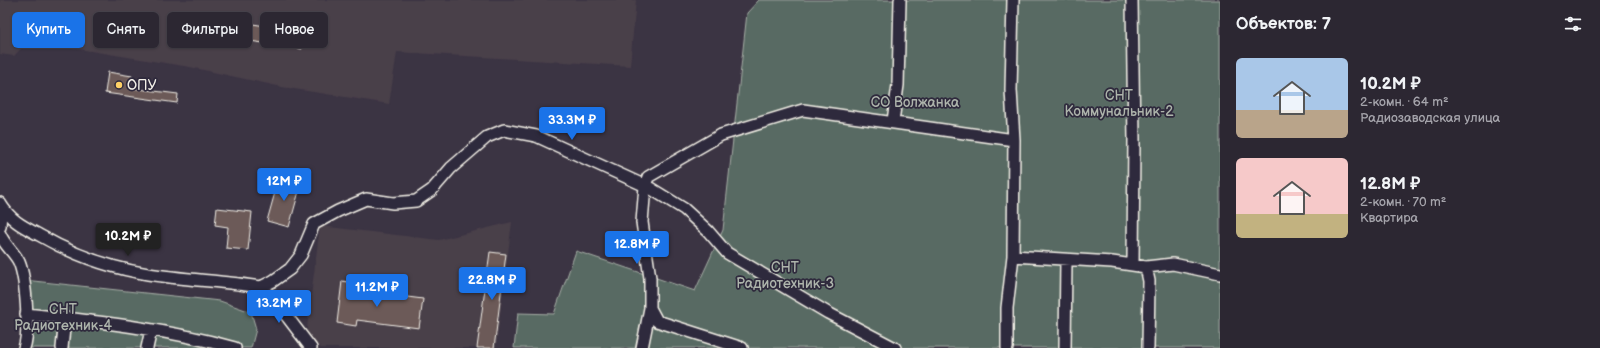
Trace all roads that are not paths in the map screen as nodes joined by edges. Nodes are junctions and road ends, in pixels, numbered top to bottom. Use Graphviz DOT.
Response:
graph roads {
  1 [pos="900,0"];
  2 [pos="1012,0"];
  3 [pos="1132,0"];
  4 [pos="893,121"];
  5 [pos="1014,140"];
  6 [pos="645,186"];
  7 [pos="2,206"];
  8 [pos="0,227"];
  9 [pos="0,234"];
  10 [pos="1013,256"];
  11 [pos="1066,260"];
  12 [pos="1133,264"];
  13 [pos="1146,267"];
  14 [pos="1220,274"];
  15 [pos="261,287"];
  16 [pos="650,308"];
  17 [pos="26,314"];
  18 [pos="65,318"];
  19 [pos="151,330"];
  20 [pos="24,348"];
  21 [pos="62,348"];
  22 [pos="147,348"];
  23 [pos="232,348"];
  24 [pos="311,348"];
  25 [pos="642,348"];
  26 [pos="742,348"];
  27 [pos="895,348"];
  28 [pos="1007,348"];
  29 [pos="1065,348"];
  30 [pos="1148,348"];
  1 -- 4 [label="street"];
  2 -- 5 [label="street"];
  3 -- 12 [label="street"];
  4 -- 5 [label="street"];
  4 -- 6 [label="street"];
  5 -- 10 [label="street"];
  6 -- 15 [label="street"];
  6 -- 16 [label="street"];
  6 -- 27 [label="street"];
  7 -- 8 [label="street"];
  7 -- 15 [label="street"];
  9 -- 17 [label="street"];
  10 -- 11 [label="street"];
  10 -- 28 [label="street"];
  11 -- 12 [label="street"];
  11 -- 29 [label="street"];
  12 -- 13 [label="street"];
  13 -- 14 [label="street"];
  13 -- 30 [label="street"];
  15 -- 24 [label="street"];
  16 -- 25 [label="street"];
  16 -- 26 [label="street"];
  17 -- 18 [label="street"];
  17 -- 20 [label="street"];
  18 -- 19 [label="street"];
  18 -- 21 [label="street"];
  19 -- 22 [label="street"];
  19 -- 23 [label="street"];
}
